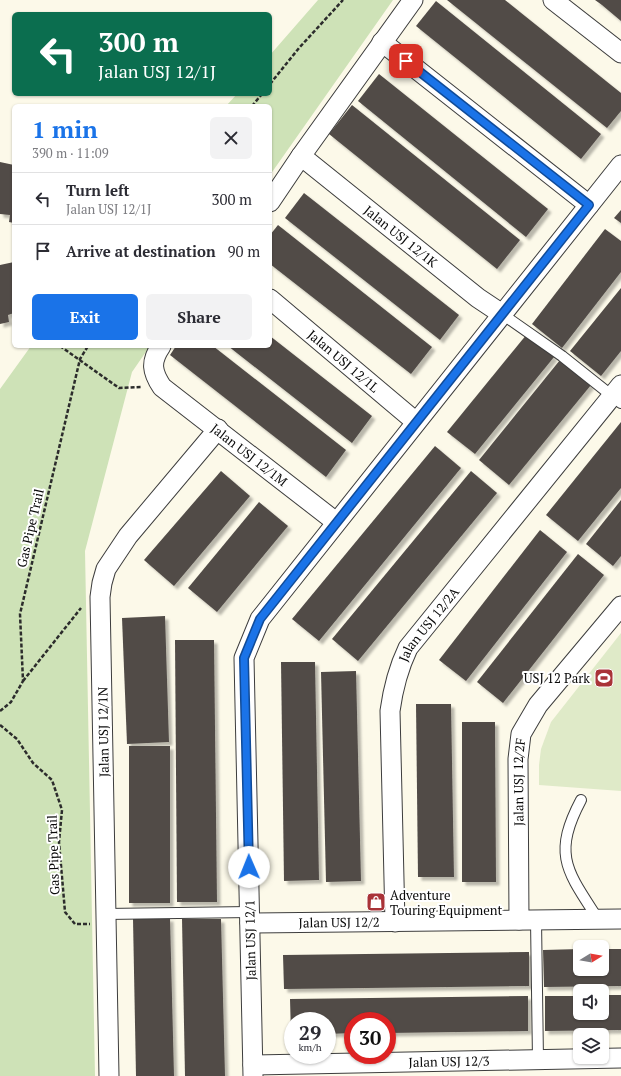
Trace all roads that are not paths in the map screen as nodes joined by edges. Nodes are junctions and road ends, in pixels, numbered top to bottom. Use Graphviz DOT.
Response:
graph roads {
  1 [pos="413,0"];
  2 [pos="552,0"];
  3 [pos="382,42"];
  4 [pos="621,53"];
  5 [pos="301,156"];
  6 [pos="621,165"];
  7 [pos="272,199"];
  8 [pos="589,205"];
  9 [pos="272,301"];
  10 [pos="502,314"];
  11 [pos="160,348"];
  12 [pos="618,395"];
  13 [pos="416,422"];
  14 [pos="218,429"];
  15 [pos="336,522"];
  16 [pos="621,606"];
  17 [pos="581,800"];
  18 [pos="250,917"];
  19 [pos="106,919"];
  20 [pos="621,919"];
  21 [pos="527,920"];
  22 [pos="598,920"];
  23 [pos="395,922"];
  24 [pos="621,1058"];
  25 [pos="544,1065"];
  26 [pos="398,1069"];
  27 [pos="253,1070"];
  28 [pos="109,1076"];
  1 -- 3 [label="street"];
  2 -- 4 [label="street"];
  3 -- 5 [label="street"];
  3 -- 8 [label="street"];
  5 -- 7 [label="street"];
  5 -- 10 [label="street, Jalan USJ 12/1K"];
  6 -- 8 [label="street, Jalan USJ 12/1"];
  8 -- 10 [label="street, Jalan USJ 12/1"];
  9 -- 13 [label="street, Jalan USJ 12/1L"];
  10 -- 12 [label="lane"];
  10 -- 13 [label="street, Jalan USJ 12/1"];
  11 -- 14 [label="street, Jalan USJ 12/1M"];
  12 -- 23 [label="street, Jalan USJ 12/2A"];
  13 -- 15 [label="street, Jalan USJ 12/1"];
  14 -- 15 [label="street, Jalan USJ 12/1M"];
  14 -- 19 [label="street, Jalan USJ 12/1N"];
  15 -- 18 [label="street, Jalan USJ 12/1"];
  16 -- 21 [label="street, Jalan USJ 12/2F"];
  17 -- 22 [label="lane"];
  18 -- 19 [label="lane"];
  18 -- 23 [label="street, Jalan USJ 12/2"];
  18 -- 27 [label="street, Jalan USJ 12/1"];
  19 -- 28 [label="street, Jalan USJ 12/1N"];
  20 -- 22 [label="street, Jalan USJ 12/2"];
  21 -- 22 [label="street, Jalan USJ 12/2"];
  21 -- 23 [label="street, Jalan USJ 12/2"];
  21 -- 25 [label="lane"];
  24 -- 25 [label="street, Jalan USJ 12/3"];
  25 -- 26 [label="street, Jalan USJ 12/3"];
  26 -- 27 [label="street, Jalan USJ 12/3"];
}
